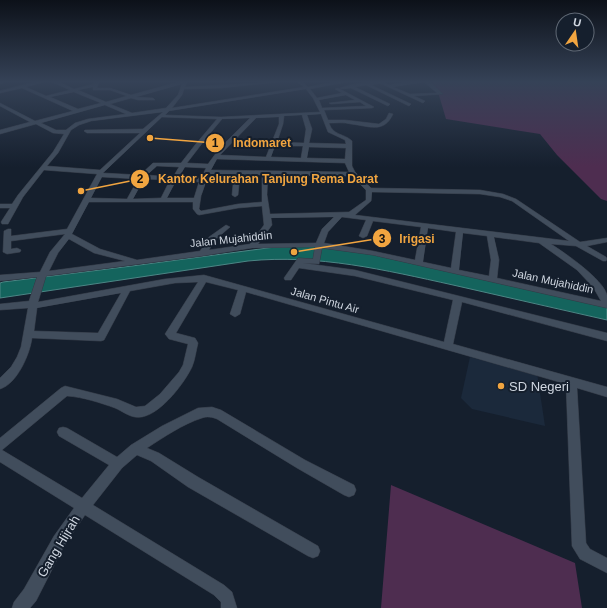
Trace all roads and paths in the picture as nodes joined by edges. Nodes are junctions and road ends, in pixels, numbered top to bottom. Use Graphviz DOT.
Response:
graph roads {
  1 [pos="10,109"];
  2 [pos="74,109"];
  3 [pos="85,109"];
  4 [pos="120,109"];
  5 [pos="172,109"];
  6 [pos="313,109"];
  7 [pos="320,109"];
  8 [pos="168,110"];
  9 [pos="78,111"];
  10 [pos="131,114"];
  11 [pos="304,114"];
  12 [pos="391,114"];
  13 [pos="282,115"];
  14 [pos="162,116"];
  15 [pos="254,117"];
  16 [pos="221,118"];
  17 [pos="34,122"];
  18 [pos="326,122"];
  19 [pos="87,131"];
  20 [pos="144,131"];
  21 [pos="0,132"];
  22 [pos="67,132"];
  23 [pos="273,144"];
  24 [pos="306,144"];
  25 [pos="348,146"];
  26 [pos="216,157"];
  27 [pos="268,158"];
  28 [pos="304,160"];
  29 [pos="348,161"];
  30 [pos="183,164"];
  31 [pos="211,166"];
  32 [pos="44,168"];
  33 [pos="208,172"];
  34 [pos="237,173"];
  35 [pos="101,174"];
  36 [pos="265,174"];
  37 [pos="353,174"];
  38 [pos="142,177"];
  39 [pos="175,178"];
  40 [pos="203,180"];
  41 [pos="369,190"];
  42 [pos="235,195"];
  43 [pos="86,200"];
  44 [pos="163,200"];
  45 [pos="196,200"];
  46 [pos="129,201"];
  47 [pos="265,204"];
  48 [pos="0,206"];
  49 [pos="14,206"];
  50 [pos="267,216"];
  51 [pos="340,216"];
  52 [pos="371,218"];
  53 [pos="6,222"];
  54 [pos="425,226"];
  55 [pos="226,227"];
  56 [pos="460,230"];
  57 [pos="69,233"];
  58 [pos="490,234"];
  59 [pos="363,236"];
  60 [pos="539,240"];
  61 [pos="605,240"];
  62 [pos="578,244"];
  63 [pos="252,246"];
  64 [pos="319,247"];
  65 [pos="17,250"];
  66 [pos="202,254"];
  67 [pos="606,260"];
  68 [pos="141,262"];
  69 [pos="420,262"];
  70 [pos="297,265"];
  71 [pos="455,270"];
  72 [pos="42,276"];
  73 [pos="0,278"];
  74 [pos="204,278"];
  75 [pos="288,278"];
  76 [pos="493,279"];
  77 [pos="243,288"];
  78 [pos="127,289"];
  79 [pos="458,299"];
  80 [pos="34,303"];
  81 [pos="607,304"];
  82 [pos="0,307"];
  83 [pos="235,314"];
  84 [pos="28,334"];
  85 [pos="607,337"];
  86 [pos="448,346"];
  87 [pos="571,381"];
  88 [pos="0,385"];
  89 [pos="607,392"];
  90 [pos="63,432"];
  91 [pos="0,445"];
  92 [pos="136,449"];
  93 [pos="0,455"];
  94 [pos="118,464"];
  95 [pos="349,490"];
  96 [pos="82,507"];
  97 [pos="313,551"];
  98 [pos="607,566"];
  99 [pos="20,608"];
  100 [pos="230,608"];
  1 -- 17 [label="street"];
  2 -- 9 [label="street"];
  3 -- 9 [label="street"];
  4 -- 10 [label="street"];
  5 -- 8 [label="street"];
  6 -- 11 [label="street"];
  7 -- 18 [label="street"];
  8 -- 10 [label="street"];
  8 -- 14 [label="street"];
  9 -- 17 [label="street"];
  10 -- 22 [label="street"];
  11 -- 13 [label="street"];
  11 -- 24 [label="street"];
  12 -- 18 [label="street"];
  13 -- 15 [label="street"];
  13 -- 23 [label="street"];
  14 -- 16 [label="street"];
  14 -- 20 [label="street"];
  15 -- 16 [label="street"];
  15 -- 26 [label="street"];
  16 -- 30 [label="street"];
  17 -- 21 [label="street"];
  17 -- 22 [label="street"];
  18 -- 25 [label="street"];
  19 -- 20 [label="street"];
  20 -- 35 [label="street"];
  22 -- 32 [label="street"];
  23 -- 24 [label="street"];
  23 -- 27 [label="street"];
  24 -- 25 [label="street"];
  24 -- 28 [label="street"];
  25 -- 29 [label="street"];
  26 -- 27 [label="street"];
  26 -- 31 [label="street"];
  27 -- 28 [label="street"];
  28 -- 29 [label="street"];
  29 -- 37 [label="street"];
  30 -- 31 [label="street"];
  30 -- 38 [label="street"];
  30 -- 39 [label="street"];
  31 -- 33 [label="street"];
  32 -- 35 [label="street"];
  32 -- 49 [label="street"];
  33 -- 34 [label="street"];
  33 -- 40 [label="street"];
  34 -- 36 [label="street"];
  34 -- 42 [label="street"];
  35 -- 38 [label="street"];
  35 -- 43 [label="street"];
  36 -- 37 [label="street"];
  36 -- 47 [label="street"];
  37 -- 41 [label="street"];
  38 -- 39 [label="street"];
  38 -- 46 [label="street"];
  39 -- 40 [label="street"];
  39 -- 44 [label="street"];
  40 -- 45 [label="street"];
  41 -- 51 [label="street"];
  41 -- 62 [label="street"];
  43 -- 46 [label="street"];
  43 -- 57 [label="street"];
  44 -- 45 [label="street"];
  44 -- 46 [label="street"];
  45 -- 47 [label="street"];
  47 -- 50 [label="street"];
  48 -- 49 [label="street"];
  49 -- 53 [label="street"];
  50 -- 51 [label="street"];
  50 -- 63 [label="street"];
  51 -- 52 [label="street"];
  51 -- 64 [label="street"];
  52 -- 54 [label="street"];
  52 -- 59 [label="street"];
  54 -- 56 [label="street"];
  54 -- 69 [label="street"];
  55 -- 66 [label="street"];
  56 -- 58 [label="street"];
  56 -- 71 [label="street"];
  57 -- 65 [label="street"];
  57 -- 68 [label="street"];
  57 -- 72 [label="street"];
  58 -- 60 [label="street"];
  58 -- 76 [label="street"];
  60 -- 62 [label="street"];
  60 -- 81 [label="street"];
  61 -- 62 [label="street"];
  62 -- 67 [label="street"];
  63 -- 64 [label="street, Jalan Mujahiddin"];
  63 -- 66 [label="street, Jalan Mujahiddin"];
  64 -- 69 [label="street, Jalan Mujahiddin"];
  64 -- 70 [label="street"];
  66 -- 68 [label="street, Jalan Mujahiddin"];
  68 -- 72 [label="street, Jalan Mujahiddin"];
  69 -- 71 [label="street, Jalan Mujahiddin"];
  70 -- 75 [label="street"];
  70 -- 79 [label="street"];
  71 -- 76 [label="street, Jalan Mujahiddin"];
  72 -- 73 [label="street, Jalan Mujahiddin"];
  72 -- 80 [label="street"];
  74 -- 77 [label="street, Jalan Pintu Air"];
  74 -- 78 [label="street, Jalan Pintu Air"];
  74 -- 91 [label="street"];
  76 -- 81 [label="street, Jalan Mujahiddin"];
  77 -- 83 [label="street"];
  77 -- 86 [label="street, Jalan Pintu Air"];
  78 -- 80 [label="street, Jalan Pintu Air"];
  78 -- 84 [label="street"];
  79 -- 85 [label="street"];
  79 -- 86 [label="street"];
  80 -- 82 [label="street, Jalan Pintu Air"];
  80 -- 84 [label="street"];
  84 -- 88 [label="street"];
  86 -- 87 [label="street, Jalan Pintu Air"];
  87 -- 89 [label="street, Jalan Pintu Air"];
  87 -- 98 [label="street"];
  90 -- 94 [label="street"];
  92 -- 94 [label="street"];
  92 -- 95 [label="street"];
  92 -- 97 [label="street"];
  93 -- 96 [label="street, Gang Hijrah"];
  94 -- 96 [label="street"];
  96 -- 99 [label="street, Gang Hijrah"];
  96 -- 100 [label="street"];
}
